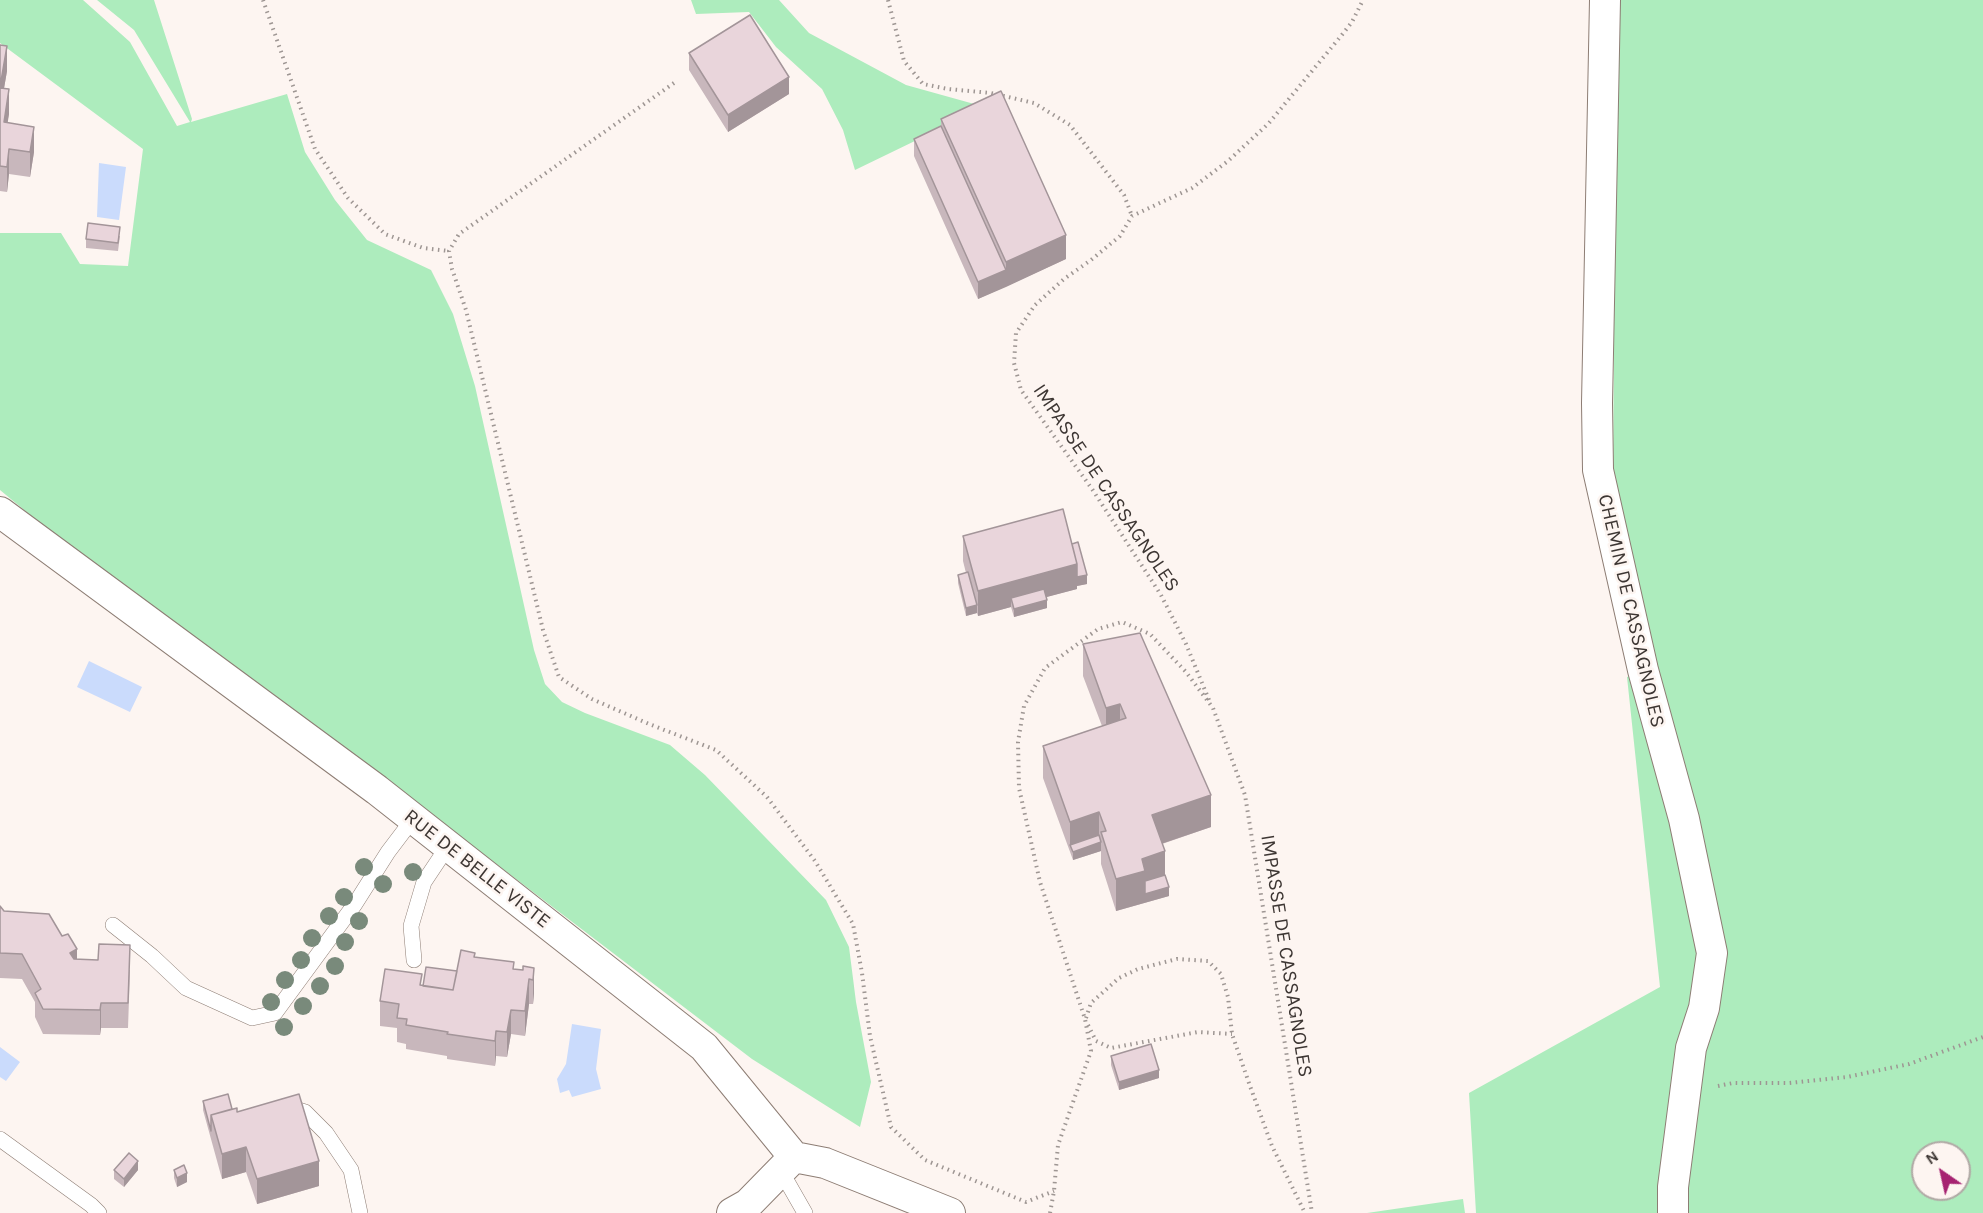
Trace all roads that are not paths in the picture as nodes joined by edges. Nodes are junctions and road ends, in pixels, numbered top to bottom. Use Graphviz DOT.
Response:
graph roads {
  1 [pos="1605,0"];
  2 [pos="0,512"];
  3 [pos="413,819"];
  4 [pos="448,846"];
  5 [pos="113,925"];
  6 [pos="414,960"];
  7 [pos="273,1106"];
  8 [pos="0,1140"];
  9 [pos="788,1164"];
  10 [pos="99,1213"];
  11 [pos="360,1213"];
  12 [pos="732,1213"];
  13 [pos="805,1213"];
  14 [pos="950,1213"];
  15 [pos="1673,1213"];
  1 -- 15 [label="street, CHEMIN DE CASSAGNOLES"];
  2 -- 3 [label="street, RUE DE BELLE VISTE"];
  3 -- 4 [label="street, RUE DE BELLE VISTE"];
  3 -- 5 [label="lane"];
  4 -- 6 [label="lane"];
  4 -- 9 [label="street, RUE DE BELLE VISTE"];
  7 -- 11 [label="lane"];
  8 -- 10 [label="lane"];
  9 -- 12 [label="street"];
  9 -- 13 [label="lane"];
  9 -- 14 [label="street"];
}
